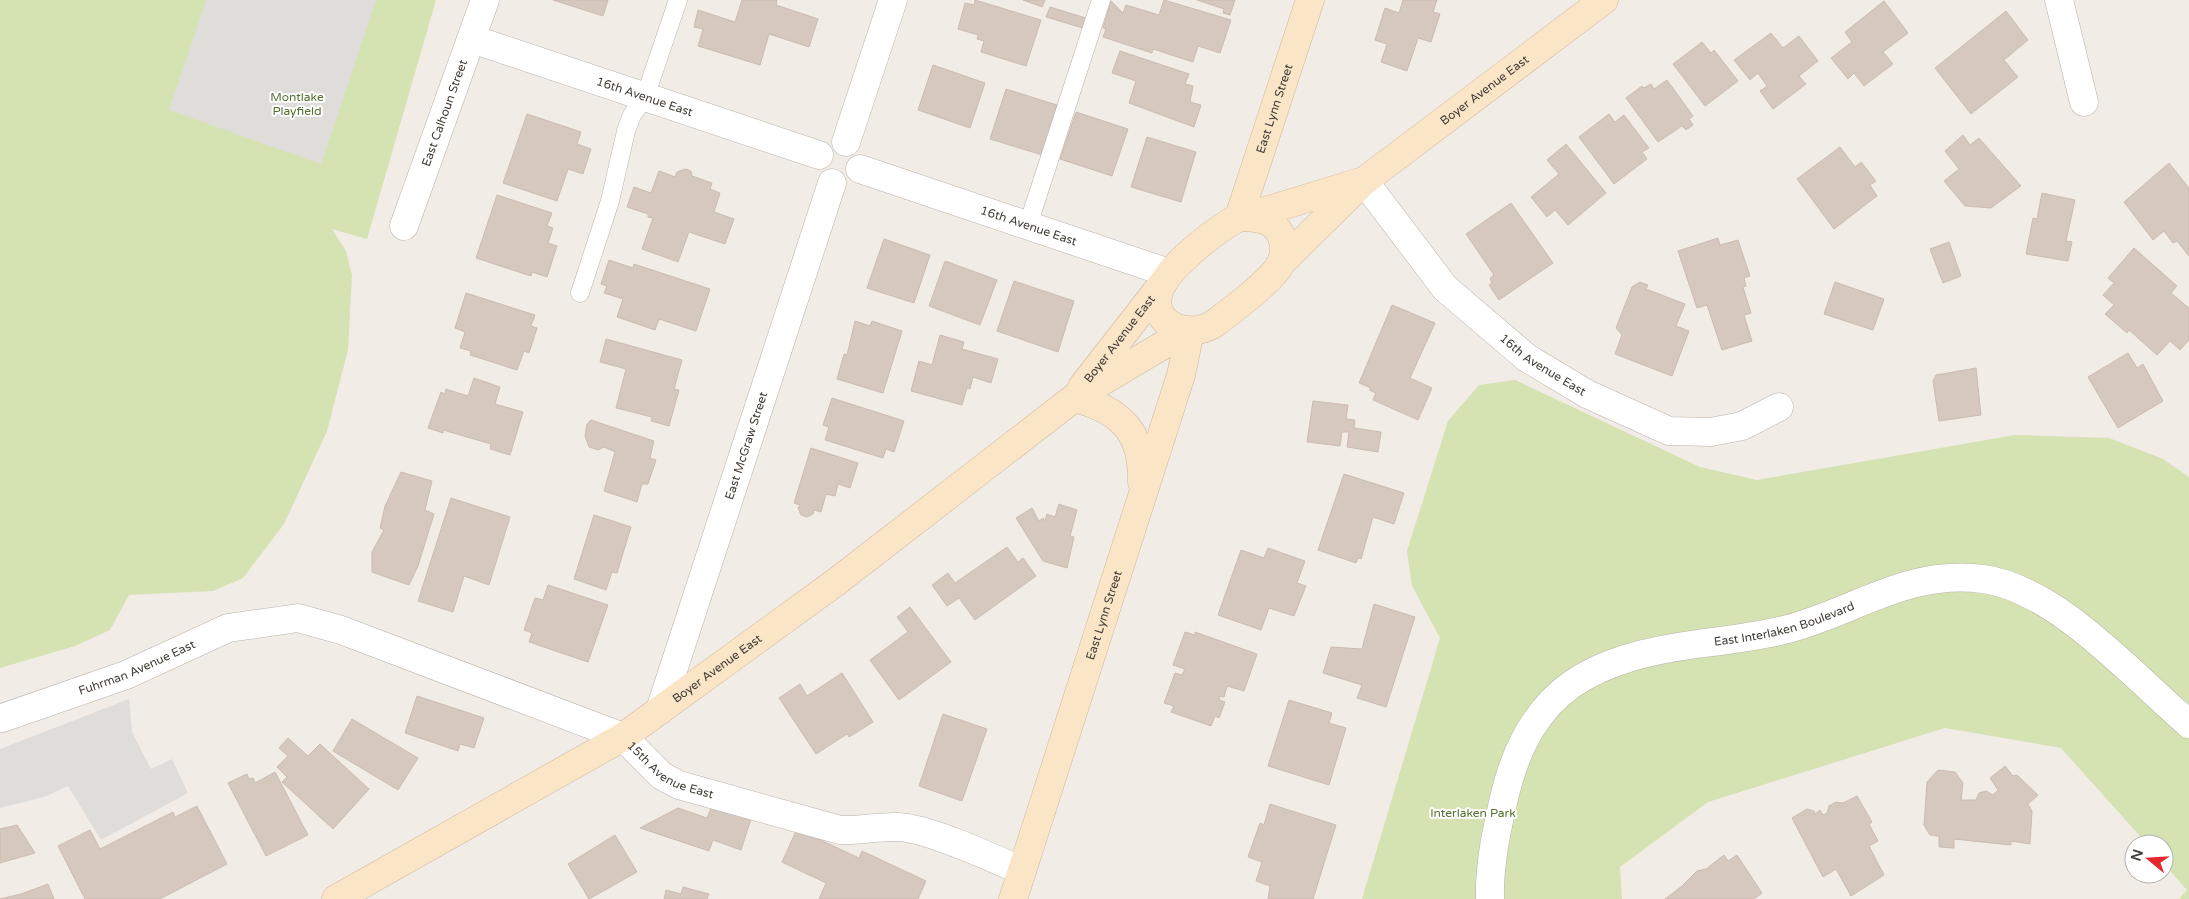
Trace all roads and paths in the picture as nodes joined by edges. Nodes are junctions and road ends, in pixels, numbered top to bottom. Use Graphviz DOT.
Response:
graph roads {
  1 [pos="484,0"];
  2 [pos="678,0"];
  3 [pos="893,0"];
  4 [pos="1102,0"];
  5 [pos="1310,0"];
  6 [pos="1604,0"];
  7 [pos="2059,0"];
  8 [pos="472,39"];
  9 [pos="645,97"];
  10 [pos="2084,102"];
  11 [pos="846,142"];
  12 [pos="819,155"];
  13 [pos="860,168"];
  14 [pos="1364,180"];
  15 [pos="832,183"];
  16 [pos="1241,217"];
  17 [pos="1028,225"];
  18 [pos="404,226"];
  19 [pos="1280,264"];
  20 [pos="1168,275"];
  21 [pos="580,293"];
  22 [pos="1189,332"];
  23 [pos="1074,398"];
  24 [pos="1779,407"];
  25 [pos="1142,498"];
  26 [pos="272,622"];
  27 [pos="660,710"];
  28 [pos="2,718"];
  29 [pos="2189,724"];
  30 [pos="623,738"];
  31 [pos="1022,871"];
  32 [pos="336,899"];
  33 [pos="1013,899"];
  34 [pos="1490,899"];
  1 -- 8 [label="street, East Calhoun Street"];
  2 -- 9 [label="lane"];
  3 -- 11 [label="street"];
  4 -- 17 [label="lane"];
  5 -- 16 [label="street, East Lynn Street"];
  6 -- 14 [label="street, Boyer Avenue East"];
  7 -- 10 [label="street"];
  8 -- 9 [label="street, 16th Avenue East"];
  8 -- 18 [label="street, East Calhoun Street"];
  9 -- 12 [label="street, 16th Avenue East"];
  9 -- 21 [label="lane"];
  11 -- 12 [label="street"];
  11 -- 13 [label="street"];
  12 -- 15 [label="street"];
  13 -- 15 [label="street"];
  13 -- 17 [label="street, 16th Avenue East"];
  14 -- 16 [label="street, Boyer Avenue East"];
  14 -- 19 [label="street, Boyer Avenue East"];
  14 -- 24 [label="street, 16th Avenue East"];
  15 -- 27 [label="street, East McGraw Street"];
  16 -- 19 [label="street"];
  16 -- 20 [label="street, Boyer Avenue East"];
  17 -- 20 [label="street, 16th Avenue East"];
  19 -- 22 [label="street, Boyer Avenue East"];
  20 -- 22 [label="street"];
  20 -- 23 [label="street, Boyer Avenue East"];
  22 -- 23 [label="street, Boyer Avenue East"];
  22 -- 25 [label="street, East Lynn Street"];
  23 -- 25 [label="street"];
  23 -- 27 [label="street, Boyer Avenue East"];
  25 -- 31 [label="street, East Lynn Street"];
  26 -- 28 [label="street, Fuhrman Avenue East"];
  26 -- 30 [label="street, 15th Avenue East"];
  27 -- 30 [label="street, Boyer Avenue East"];
  29 -- 34 [label="street, East Interlaken Boulevard"];
  30 -- 31 [label="street, 15th Avenue East"];
  30 -- 32 [label="street, Boyer Avenue East"];
  31 -- 33 [label="street, East Lynn Street"];
}
